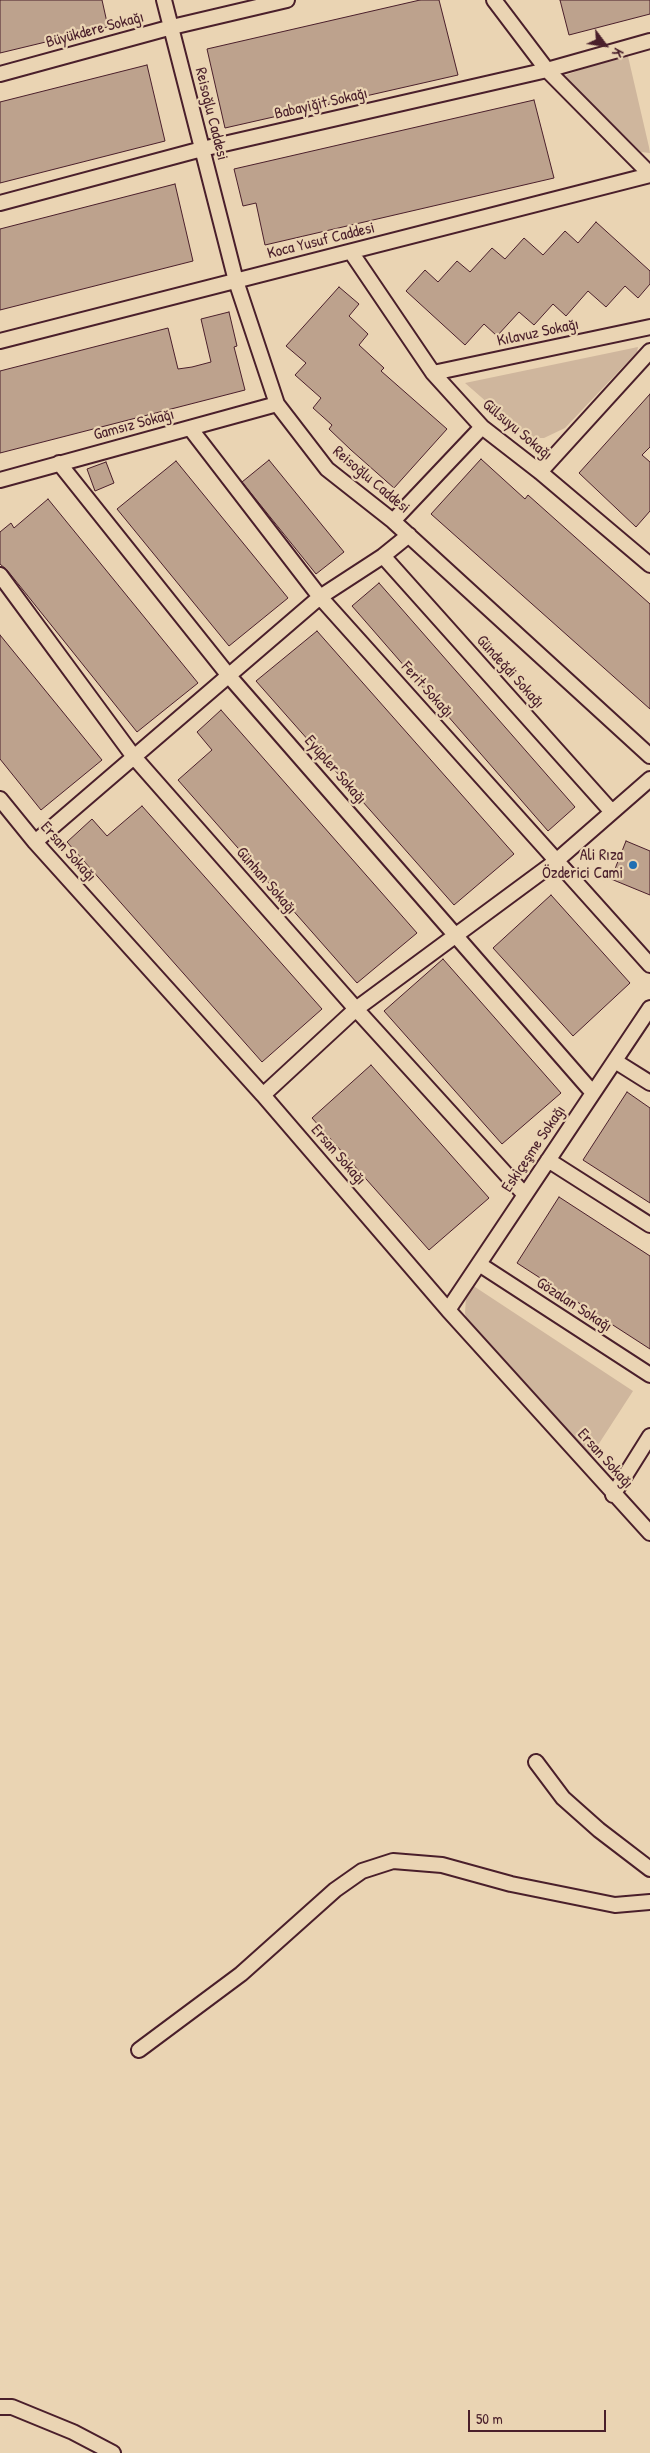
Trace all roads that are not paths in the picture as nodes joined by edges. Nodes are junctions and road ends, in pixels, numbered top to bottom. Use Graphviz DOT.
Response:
graph roads {
  1 [pos="164,0"];
  2 [pos="288,0"];
  3 [pos="494,0"];
  4 [pos="172,28"];
  5 [pos="650,41"];
  6 [pos="546,70"];
  7 [pos="0,74"];
  8 [pos="202,149"];
  9 [pos="650,175"];
  10 [pos="0,203"];
  11 [pos="351,252"];
  12 [pos="236,281"];
  13 [pos="650,327"];
  14 [pos="0,341"];
  15 [pos="650,351"];
  16 [pos="433,373"];
  17 [pos="277,404"];
  18 [pos="482,427"];
  19 [pos="190,428"];
  20 [pos="59,463"];
  21 [pos="540,472"];
  22 [pos="0,480"];
  23 [pos="394,521"];
  24 [pos="409,535"];
  25 [pos="383,556"];
  26 [pos="647,556"];
  27 [pos="0,575"];
  28 [pos="320,597"];
  29 [pos="229,676"];
  30 [pos="649,753"];
  31 [pos="134,757"];
  32 [pos="650,779"];
  33 [pos="0,799"];
  34 [pos="612,812"];
  35 [pos="35,842"];
  36 [pos="555,862"];
  37 [pos="457,935"];
  38 [pos="650,965"];
  39 [pos="650,1008"];
  40 [pos="356,1009"];
  41 [pos="614,1061"];
  42 [pos="650,1083"];
  43 [pos="593,1093"];
  44 [pos="263,1095"];
  45 [pos="548,1160"];
  46 [pos="525,1194"];
  47 [pos="650,1225"];
  48 [pos="478,1264"];
  49 [pos="448,1310"];
  50 [pos="650,1375"];
  51 [pos="650,1436"];
  52 [pos="613,1495"];
  53 [pos="645,1524"];
  54 [pos="650,1534"];
  55 [pos="536,1762"];
  56 [pos="650,1868"];
  57 [pos="650,1902"];
  58 [pos="139,2050"];
  59 [pos="0,2407"];
  60 [pos="113,2453"];
  1 -- 4 [label="street, Reisoğlu Caddesi"];
  2 -- 4 [label="street, Büyükdere Sokağı"];
  3 -- 6 [label="street"];
  4 -- 7 [label="street, Büyükdere Sokağı"];
  4 -- 8 [label="street, Reisoğlu Caddesi"];
  5 -- 6 [label="street, Babayiğit Sokağı"];
  6 -- 8 [label="street, Babayiğit Sokağı"];
  6 -- 9 [label="street"];
  8 -- 10 [label="street, Babayiğit Sokağı"];
  8 -- 12 [label="street, Reisoğlu Caddesi"];
  9 -- 11 [label="street, Koca Yusuf Caddesi"];
  11 -- 12 [label="street, Koca Yusuf Caddesi"];
  11 -- 16 [label="street, Gülsuyu Sokağı"];
  12 -- 14 [label="street, Koca Yusuf Caddesi"];
  12 -- 17 [label="street, Reisoğlu Caddesi"];
  13 -- 16 [label="street, Kılavuz Sokağı"];
  15 -- 21 [label="street"];
  16 -- 18 [label="street, Gülsuyu Sokağı"];
  17 -- 19 [label="street, Gamsız Sokağı"];
  17 -- 23 [label="street, Reisoğlu Caddesi"];
  18 -- 21 [label="street, Gülsuyu Sokağı"];
  18 -- 23 [label="street"];
  19 -- 20 [label="street, Gamsız Sokağı"];
  19 -- 28 [label="street, Ferit Sokağı"];
  20 -- 22 [label="street, Gamsız Sokağı"];
  20 -- 29 [label="street, Eyüpler Sokağı"];
  21 -- 26 [label="street, Gülsuyu Sokağı"];
  23 -- 24 [label="street, Reisoğlu Caddesi"];
  24 -- 25 [label="street"];
  24 -- 30 [label="street, Reisoğlu Caddesi"];
  25 -- 28 [label="street"];
  25 -- 34 [label="street, Gündeğdi Sokağı"];
  27 -- 31 [label="street, Günhan Sokağı"];
  28 -- 29 [label="street"];
  28 -- 36 [label="street, Ferit Sokağı"];
  29 -- 31 [label="street"];
  29 -- 37 [label="street, Eyüpler Sokağı"];
  31 -- 35 [label="street"];
  31 -- 40 [label="street, Günhan Sokağı"];
  32 -- 34 [label="street"];
  33 -- 35 [label="street, Ersan Sokağı"];
  34 -- 36 [label="street"];
  35 -- 44 [label="street, Ersan Sokağı"];
  36 -- 37 [label="street"];
  36 -- 38 [label="street, Ferit Sokağı"];
  37 -- 40 [label="street"];
  37 -- 43 [label="street, Eyüpler Sokağı"];
  39 -- 41 [label="street, Eskiçeşme Sokağı"];
  40 -- 44 [label="street"];
  40 -- 46 [label="street, Günhan Sokağı"];
  41 -- 42 [label="street"];
  41 -- 43 [label="street, Eskiçeşme Sokağı"];
  43 -- 45 [label="street, Eskiçeşme Sokağı"];
  44 -- 49 [label="street, Ersan Sokağı"];
  45 -- 46 [label="street, Eskiçeşme Sokağı"];
  45 -- 47 [label="street"];
  46 -- 48 [label="street, Eskiçeşme Sokağı"];
  48 -- 49 [label="street, Eskiçeşme Sokağı"];
  48 -- 50 [label="street, Gözalan Sokağı"];
  49 -- 52 [label="street, Ersan Sokağı"];
  51 -- 52 [label="street"];
  52 -- 53 [label="street, Ersan Sokağı"];
  53 -- 54 [label="street, Ersan Sokağı"];
  55 -- 56 [label="street"];
  57 -- 58 [label="street"];
  59 -- 60 [label="street"];
}
